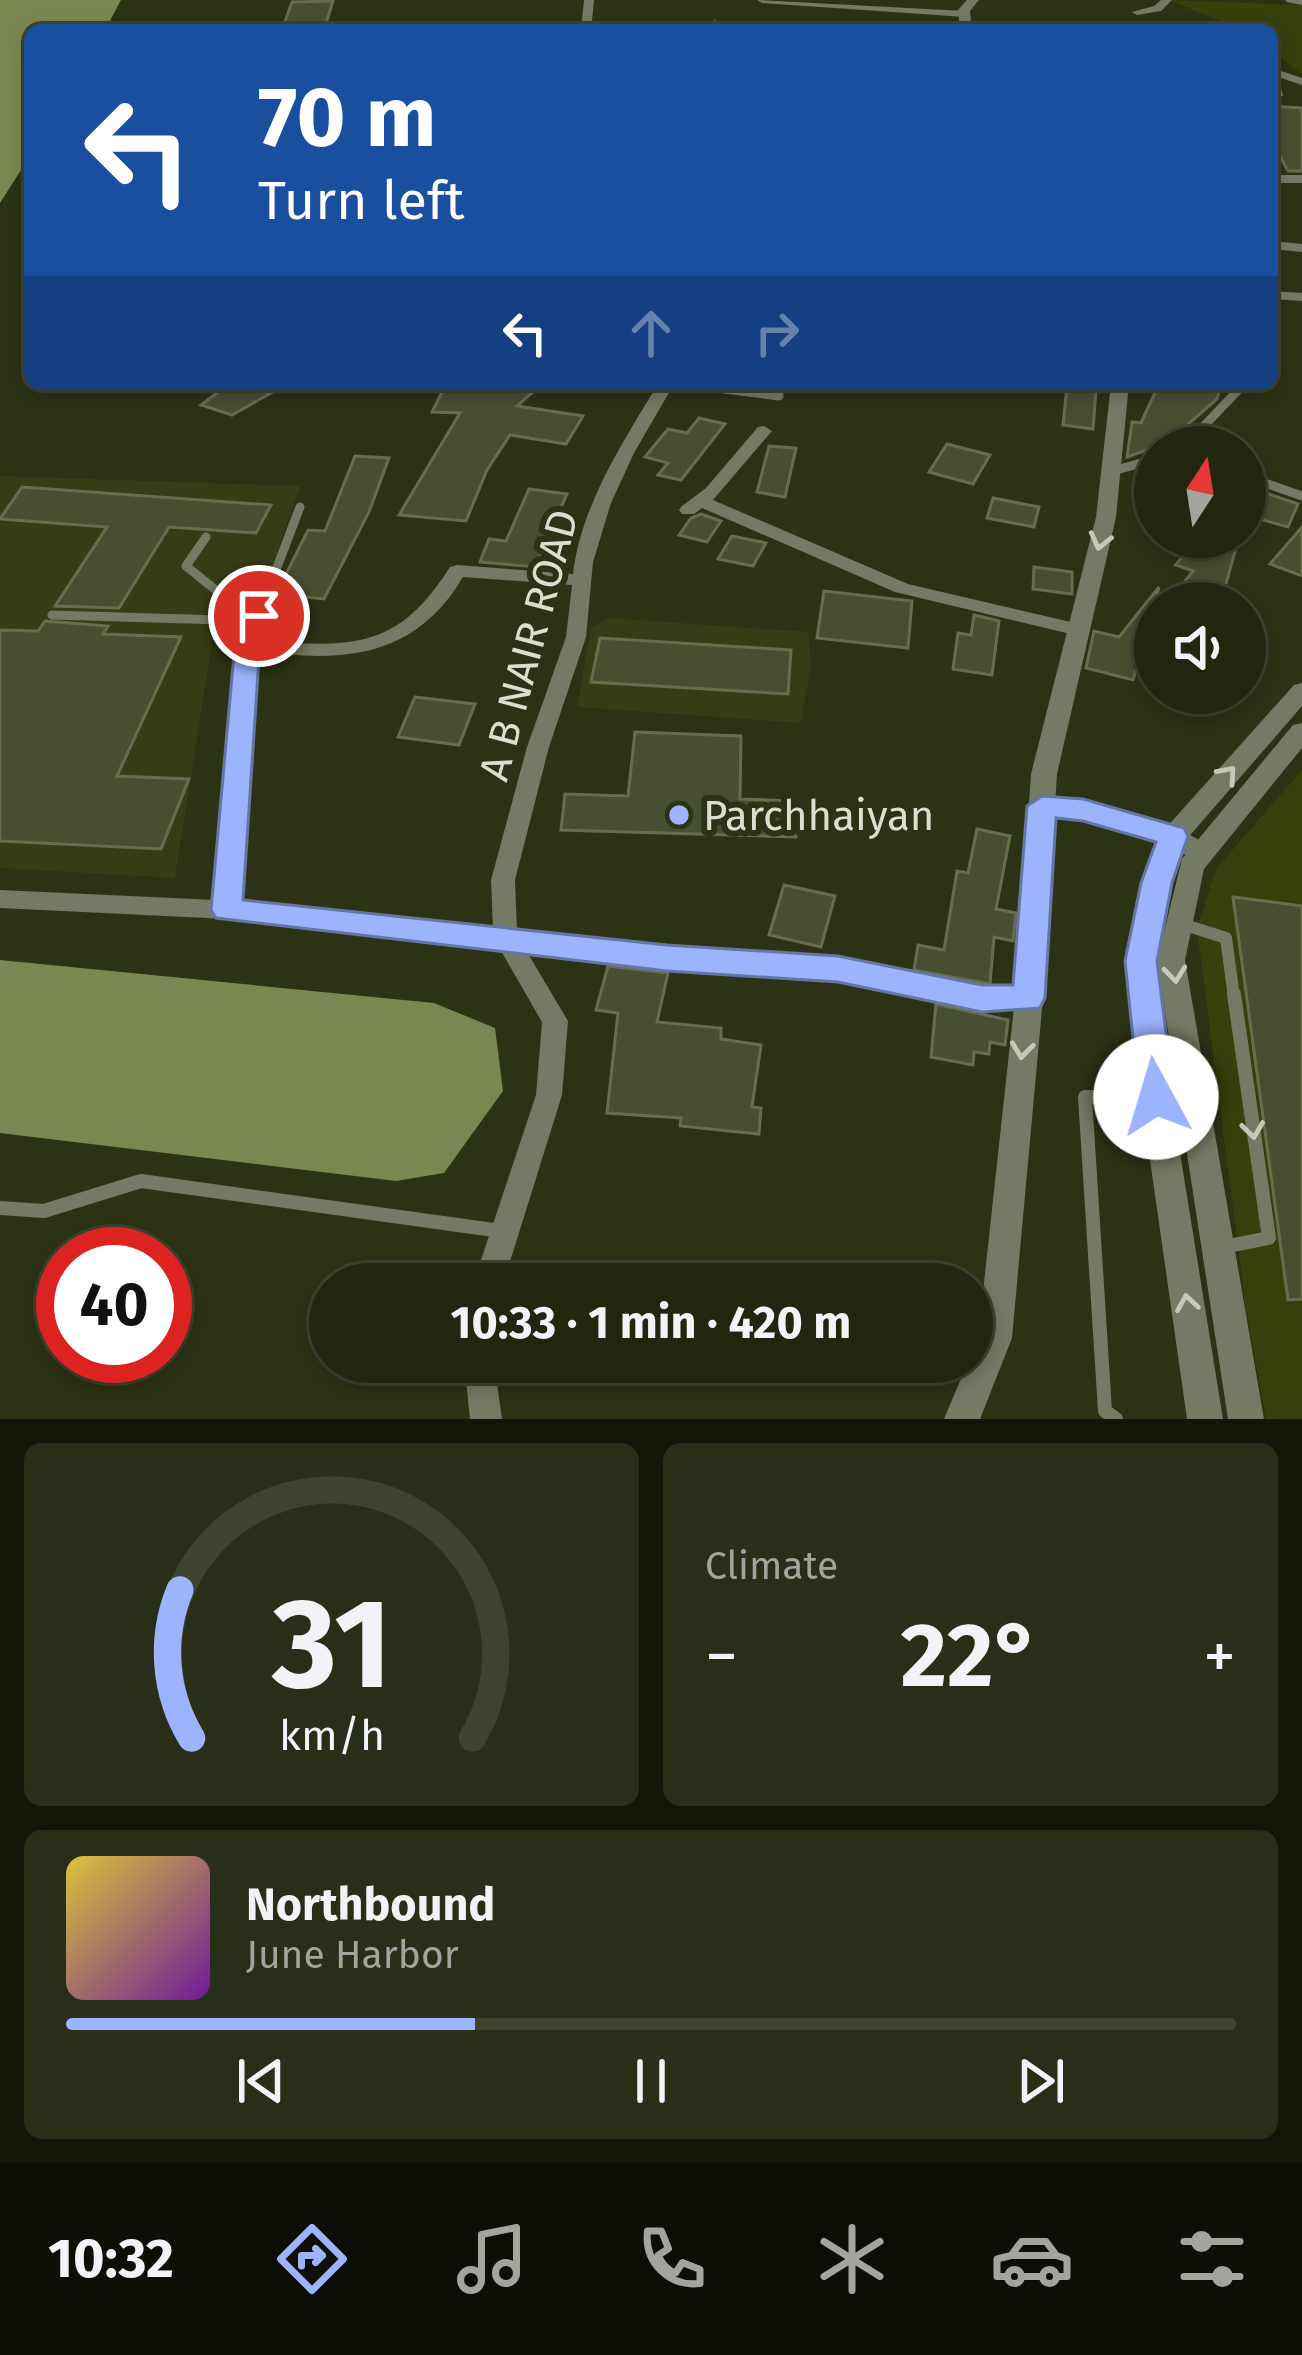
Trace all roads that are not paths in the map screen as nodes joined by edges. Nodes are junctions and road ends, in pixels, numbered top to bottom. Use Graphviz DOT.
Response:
graph roads {
  1 [pos="762,0"];
  2 [pos="973,0"];
  3 [pos="1167,0"];
  4 [pos="1291,0"];
  5 [pos="1302,1"];
  6 [pos="810,2"];
  7 [pos="830,4"];
  8 [pos="1137,13"];
  9 [pos="965,14"];
  10 [pos="823,22"];
  11 [pos="966,24"];
  12 [pos="663,390"];
  13 [pos="734,390"];
  14 [pos="1120,390"];
  15 [pos="1238,390"];
  16 [pos="779,396"];
  17 [pos="1204,426"];
  18 [pos="764,431"];
  19 [pos="1134,465"];
  20 [pos="1113,471"];
  21 [pos="1266,483"];
  22 [pos="1302,496"];
  23 [pos="300,507"];
  24 [pos="206,537"];
  25 [pos="583,580"];
  26 [pos="52,615"];
  27 [pos="234,620"];
  28 [pos="1079,630"];
  29 [pos="253,632"];
  30 [pos="1302,691"];
  31 [pos="1302,730"];
  32 [pos="1042,806"];
  33 [pos="1174,836"];
  34 [pos="1202,853"];
  35 [pos="0,899"];
  36 [pos="227,910"];
  37 [pos="1179,923"];
  38 [pos="505,938"];
  39 [pos="1029,998"];
  40 [pos="1156,1097"];
  41 [pos="1196,1107"];
  42 [pos="0,1208"];
  43 [pos="504,1232"];
  44 [pos="1219,1248"];
  45 [pos="494,1263"];
  46 [pos="482,1383"];
  47 [pos="486,1419"];
  48 [pos="962,1419"];
  49 [pos="1116,1419"];
  50 [pos="1205,1419"];
  51 [pos="1246,1419"];
  1 -- 6 [label="street"];
  2 -- 9 [label="street"];
  3 -- 8 [label="street"];
  4 -- 5 [label="street"];
  6 -- 7 [label="street"];
  7 -- 9 [label="street"];
  7 -- 10 [label="street"];
  9 -- 11 [label="street"];
  12 -- 25 [label="street, A B NAIR ROAD"];
  13 -- 16 [label="lane"];
  14 -- 20 [label="street"];
  15 -- 17 [label="lane"];
  18 -- 28 [label="street"];
  19 -- 20 [label="lane"];
  20 -- 28 [label="street, one-way"];
  21 -- 22 [label="lane"];
  23 -- 29 [label="lane"];
  24 -- 27 [label="lane"];
  25 -- 29 [label="street"];
  25 -- 38 [label="street, A B NAIR ROAD"];
  26 -- 27 [label="lane"];
  27 -- 29 [label="lane"];
  28 -- 32 [label="street"];
  29 -- 36 [label="street"];
  33 -- 30 [label="street, one-way"];
  31 -- 34 [label="street"];
  32 -- 33 [label="street"];
  32 -- 39 [label="street"];
  33 -- 34 [label="street"];
  33 -- 40 [label="street"];
  34 -- 37 [label="street"];
  35 -- 36 [label="street"];
  36 -- 38 [label="street"];
  37 -- 41 [label="street, one-way"];
  37 -- 44 [label="lane, one-way"];
  38 -- 39 [label="street"];
  38 -- 43 [label="street"];
  39 -- 48 [label="street, one-way"];
  40 -- 41 [label="lane"];
  40 -- 49 [label="lane"];
  50 -- 40 [label="street, one-way"];
  41 -- 44 [label="street"];
  42 -- 43 [label="lane"];
  43 -- 45 [label="street"];
  44 -- 51 [label="street"];
  46 -- 47 [label="street"];
}
